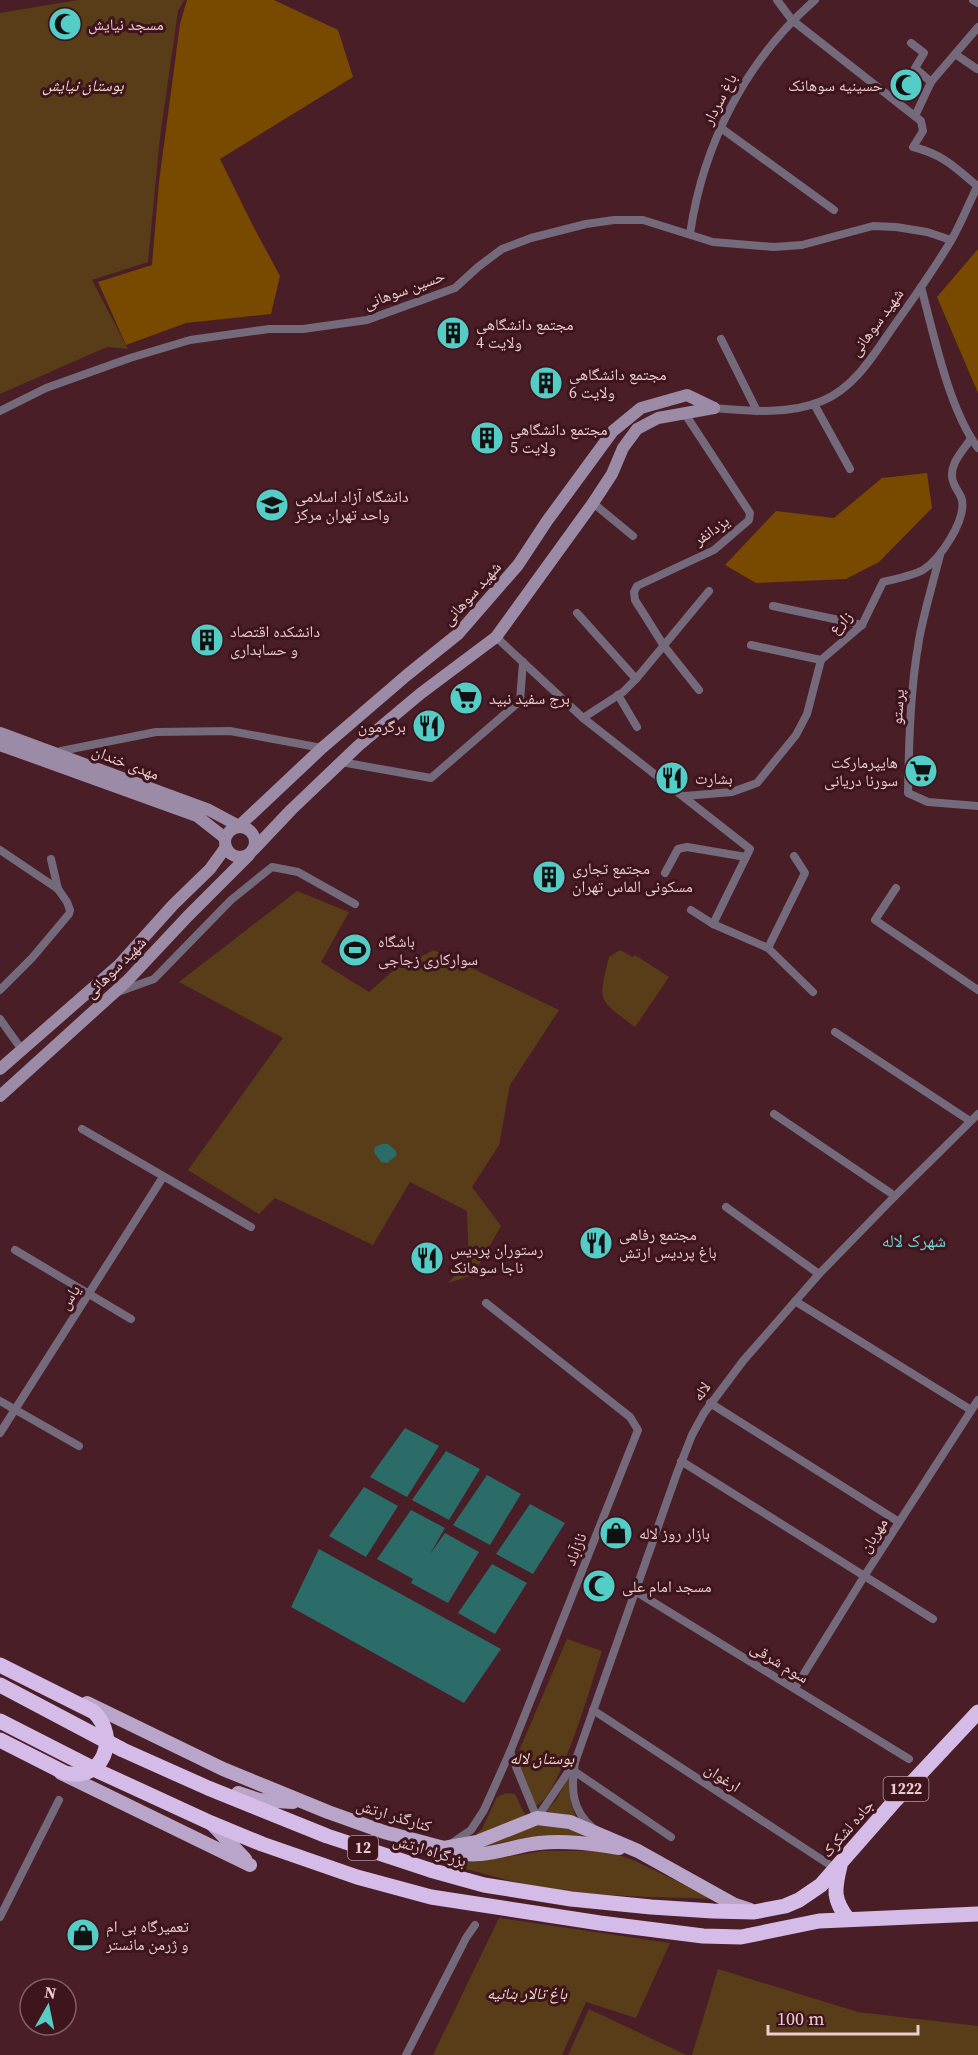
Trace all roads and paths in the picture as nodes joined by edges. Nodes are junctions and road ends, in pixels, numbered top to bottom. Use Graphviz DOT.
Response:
graph roads {
  1 [pos="777,0"];
  2 [pos="815,0"];
  3 [pos="973,0"];
  4 [pos="978,3"];
  5 [pos="792,20"];
  6 [pos="976,33"];
  7 [pos="911,43"];
  8 [pos="955,54"];
  9 [pos="976,69"];
  10 [pos="931,82"];
  11 [pos="915,116"];
  12 [pos="720,128"];
  13 [pos="978,186"];
  14 [pos="971,202"];
  15 [pos="834,210"];
  16 [pos="978,212"];
  17 [pos="690,234"];
  18 [pos="951,240"];
  19 [pos="921,287"];
  20 [pos="721,339"];
  21 [pos="813,404"];
  22 [pos="714,408"];
  23 [pos="0,411"];
  24 [pos="757,411"];
  25 [pos="685,414"];
  26 [pos="971,439"];
  27 [pos="978,448"];
  28 [pos="850,470"];
  29 [pos="593,503"];
  30 [pos="633,536"];
  31 [pos="940,554"];
  32 [pos="709,591"];
  33 [pos="773,606"];
  34 [pos="577,613"];
  35 [pos="862,625"];
  36 [pos="496,637"];
  37 [pos="751,645"];
  38 [pos="664,646"];
  39 [pos="821,660"];
  40 [pos="524,662"];
  41 [pos="636,679"];
  42 [pos="699,690"];
  43 [pos="618,695"];
  44 [pos="583,718"];
  45 [pos="637,728"];
  46 [pos="0,733"];
  47 [pos="0,745"];
  48 [pos="322,748"];
  49 [pos="61,750"];
  50 [pos="341,762"];
  51 [pos="685,796"];
  52 [pos="978,806"];
  53 [pos="239,826"];
  54 [pos="225,842"];
  55 [pos="0,850"];
  56 [pos="251,852"];
  57 [pos="794,856"];
  58 [pos="746,857"];
  59 [pos="51,859"];
  60 [pos="665,873"];
  61 [pos="896,888"];
  62 [pos="58,889"];
  63 [pos="355,904"];
  64 [pos="691,910"];
  65 [pos="713,924"];
  66 [pos="768,948"];
  67 [pos="102,981"];
  68 [pos="0,990"];
  69 [pos="978,990"];
  70 [pos="813,992"];
  71 [pos="115,993"];
  72 [pos="0,1019"];
  73 [pos="835,1032"];
  74 [pos="22,1050"];
  75 [pos="0,1069"];
  76 [pos="0,1096"];
  77 [pos="774,1114"];
  78 [pos="978,1114"];
  79 [pos="970,1122"];
  80 [pos="82,1130"];
  81 [pos="163,1177"];
  82 [pos="895,1196"];
  83 [pos="726,1207"];
  84 [pos="251,1227"];
  85 [pos="15,1250"];
  86 [pos="819,1274"];
  87 [pos="88,1294"];
  88 [pos="795,1301"];
  89 [pos="486,1303"];
  90 [pos="131,1319"];
  91 [pos="978,1400"];
  92 [pos="0,1401"];
  93 [pos="710,1403"];
  94 [pos="15,1409"];
  95 [pos="971,1410"];
  96 [pos="0,1433"];
  97 [pos="79,1446"];
  98 [pos="681,1461"];
  99 [pos="899,1522"];
  100 [pos="865,1575"];
  101 [pos="635,1591"];
  102 [pos="933,1619"];
  103 [pos="0,1659"];
  104 [pos="0,1665"];
  105 [pos="0,1685"];
  106 [pos="795,1688"];
  107 [pos="594,1710"];
  108 [pos="978,1712"];
  109 [pos="0,1721"];
  110 [pos="0,1741"];
  111 [pos="510,1752"];
  112 [pos="909,1759"];
  113 [pos="575,1766"];
  114 [pos="189,1779"];
  115 [pos="59,1800"];
  116 [pos="304,1803"];
  117 [pos="537,1818"];
  118 [pos="211,1824"];
  119 [pos="600,1834"];
  120 [pos="671,1837"];
  121 [pos="262,1844"];
  122 [pos="207,1845"];
  123 [pos="231,1845"];
  124 [pos="444,1848"];
  125 [pos="638,1851"];
  126 [pos="839,1866"];
  127 [pos="753,1911"];
  128 [pos="978,1914"];
  129 [pos="0,1917"];
  130 [pos="848,1919"];
  131 [pos="475,1925"];
  132 [pos="761,1933"];
  133 [pos="406,2055"];
  1 -- 5 [label="street"];
  2 -- 5 [label="street, باغ سردار"];
  3 -- 4 [label="street"];
  5 -- 11 [label="street"];
  5 -- 12 [label="street, باغ سردار"];
  6 -- 8 [label="street"];
  7 -- 10 [label="street"];
  8 -- 9 [label="street"];
  8 -- 10 [label="street"];
  10 -- 11 [label="street"];
  11 -- 13 [label="street"];
  12 -- 15 [label="street"];
  12 -- 17 [label="street, باغ سردار"];
  13 -- 14 [label="street, شهید سوهانی"];
  14 -- 16 [label="street"];
  14 -- 18 [label="street, شهید سوهانی"];
  17 -- 18 [label="street, حسین سوهانی"];
  17 -- 23 [label="street, حسین سوهانی"];
  18 -- 19 [label="street, شهید سوهانی"];
  19 -- 21 [label="street, شهید سوهانی"];
  19 -- 26 [label="street"];
  20 -- 24 [label="street"];
  21 -- 24 [label="street, شهید سوهانی"];
  21 -- 28 [label="street"];
  22 -- 24 [label="street, شهید سوهانی"];
  22 -- 25 [label="main road, شهید سوهانی"];
  22 -- 48 [label="main road, شهید سوهانی"];
  25 -- 29 [label="main road, شهید سوهانی"];
  25 -- 38 [label="street, یزدانفر"];
  26 -- 27 [label="street"];
  26 -- 31 [label="street, زارع"];
  29 -- 30 [label="street"];
  29 -- 36 [label="main road, شهید سوهانی"];
  31 -- 35 [label="street, زارع"];
  31 -- 52 [label="street, پرستو"];
  32 -- 38 [label="street"];
  33 -- 35 [label="street"];
  34 -- 41 [label="street"];
  35 -- 39 [label="street, زارع"];
  36 -- 40 [label="street"];
  36 -- 50 [label="main road, شهید سوهانی"];
  37 -- 39 [label="street"];
  38 -- 41 [label="street"];
  38 -- 42 [label="street"];
  39 -- 51 [label="street"];
  40 -- 44 [label="street"];
  40 -- 50 [label="street"];
  41 -- 43 [label="street"];
  43 -- 44 [label="street"];
  43 -- 45 [label="street"];
  44 -- 51 [label="street"];
  46 -- 53 [label="main road, مهدی خندان"];
  47 -- 54 [label="main road, مهدی خندان"];
  48 -- 49 [label="street"];
  48 -- 53 [label="main road, شهید سوهانی"];
  50 -- 56 [label="main road, شهید سوهانی"];
  51 -- 58 [label="street"];
  53 -- 54 [label="main road"];
  53 -- 56 [label="main road"];
  54 -- 56 [label="main road"];
  54 -- 67 [label="main road, شهید سوهانی"];
  55 -- 62 [label="street"];
  56 -- 71 [label="main road, شهید سوهانی"];
  57 -- 66 [label="street"];
  58 -- 60 [label="street"];
  58 -- 65 [label="street"];
  59 -- 62 [label="street"];
  61 -- 69 [label="street"];
  62 -- 68 [label="street"];
  63 -- 71 [label="street"];
  64 -- 65 [label="street"];
  65 -- 66 [label="street"];
  66 -- 70 [label="street"];
  67 -- 71 [label="main road"];
  67 -- 74 [label="main road, شهید سوهانی"];
  71 -- 76 [label="main road, شهید سوهانی"];
  72 -- 74 [label="street"];
  73 -- 79 [label="street"];
  74 -- 75 [label="main road, شهید سوهانی"];
  77 -- 82 [label="street"];
  78 -- 79 [label="street, لاله"];
  79 -- 82 [label="street, لاله"];
  80 -- 81 [label="street"];
  81 -- 84 [label="street"];
  81 -- 87 [label="street, یاس"];
  82 -- 86 [label="street, لاله"];
  83 -- 86 [label="street"];
  85 -- 87 [label="street"];
  86 -- 88 [label="street, لاله"];
  87 -- 90 [label="street"];
  87 -- 94 [label="street, یاس"];
  88 -- 93 [label="street, لاله"];
  88 -- 95 [label="street"];
  89 -- 111 [label="street, نازآباد"];
  91 -- 95 [label="street, مهربان"];
  92 -- 94 [label="street"];
  93 -- 98 [label="street, لاله"];
  93 -- 99 [label="street"];
  94 -- 96 [label="street, یاس"];
  94 -- 97 [label="street"];
  95 -- 99 [label="street, مهربان"];
  98 -- 100 [label="street"];
  98 -- 101 [label="street, لاله"];
  99 -- 100 [label="street, مهربان"];
  100 -- 102 [label="street"];
  100 -- 106 [label="street, مهربان"];
  101 -- 106 [label="street, سوم شرقی"];
  101 -- 107 [label="street, لاله"];
  103 -- 116 [label="main road, کنارگذر ارتش"];
  104 -- 110 [label="highway"];
  105 -- 114 [label="highway, بزرگراه ارتش / 12"];
  106 -- 112 [label="street, سوم شرقی"];
  107 -- 113 [label="street, لاله"];
  107 -- 126 [label="street, ارغوان"];
  108 -- 126 [label="highway, جاده لشکرک / 1222"];
  109 -- 118 [label="highway, 12"];
  110 -- 122 [label="main road"];
  111 -- 117 [label="street"];
  111 -- 124 [label="street, نازآباد"];
  113 -- 117 [label="street, لاله"];
  113 -- 119 [label="street, لاله"];
  113 -- 120 [label="street"];
  114 -- 116 [label="main road"];
  114 -- 127 [label="highway, بزرگراه ارتش / 12"];
  115 -- 129 [label="street"];
  116 -- 124 [label="main road, کنارگذر ارتش"];
  117 -- 119 [label="main road, کنارگذر ارتش"];
  117 -- 124 [label="main road, کنارگذر ارتش"];
  118 -- 121 [label="highway, 12"];
  118 -- 123 [label="main road"];
  119 -- 125 [label="main road, کنارگذر ارتش"];
  121 -- 123 [label="main road"];
  121 -- 132 [label="highway, 12"];
  122 -- 123 [label="main road"];
  122 -- 123 [label="main road"];
  124 -- 125 [label="main road"];
  125 -- 127 [label="main road, کنارگذر ارتش"];
  126 -- 127 [label="highway, جاده لشکرک / 1222"];
  126 -- 130 [label="highway, 1222"];
  127 -- 132 [label="highway"];
  128 -- 130 [label="highway"];
  130 -- 132 [label="highway"];
  131 -- 133 [label="street"];
}
